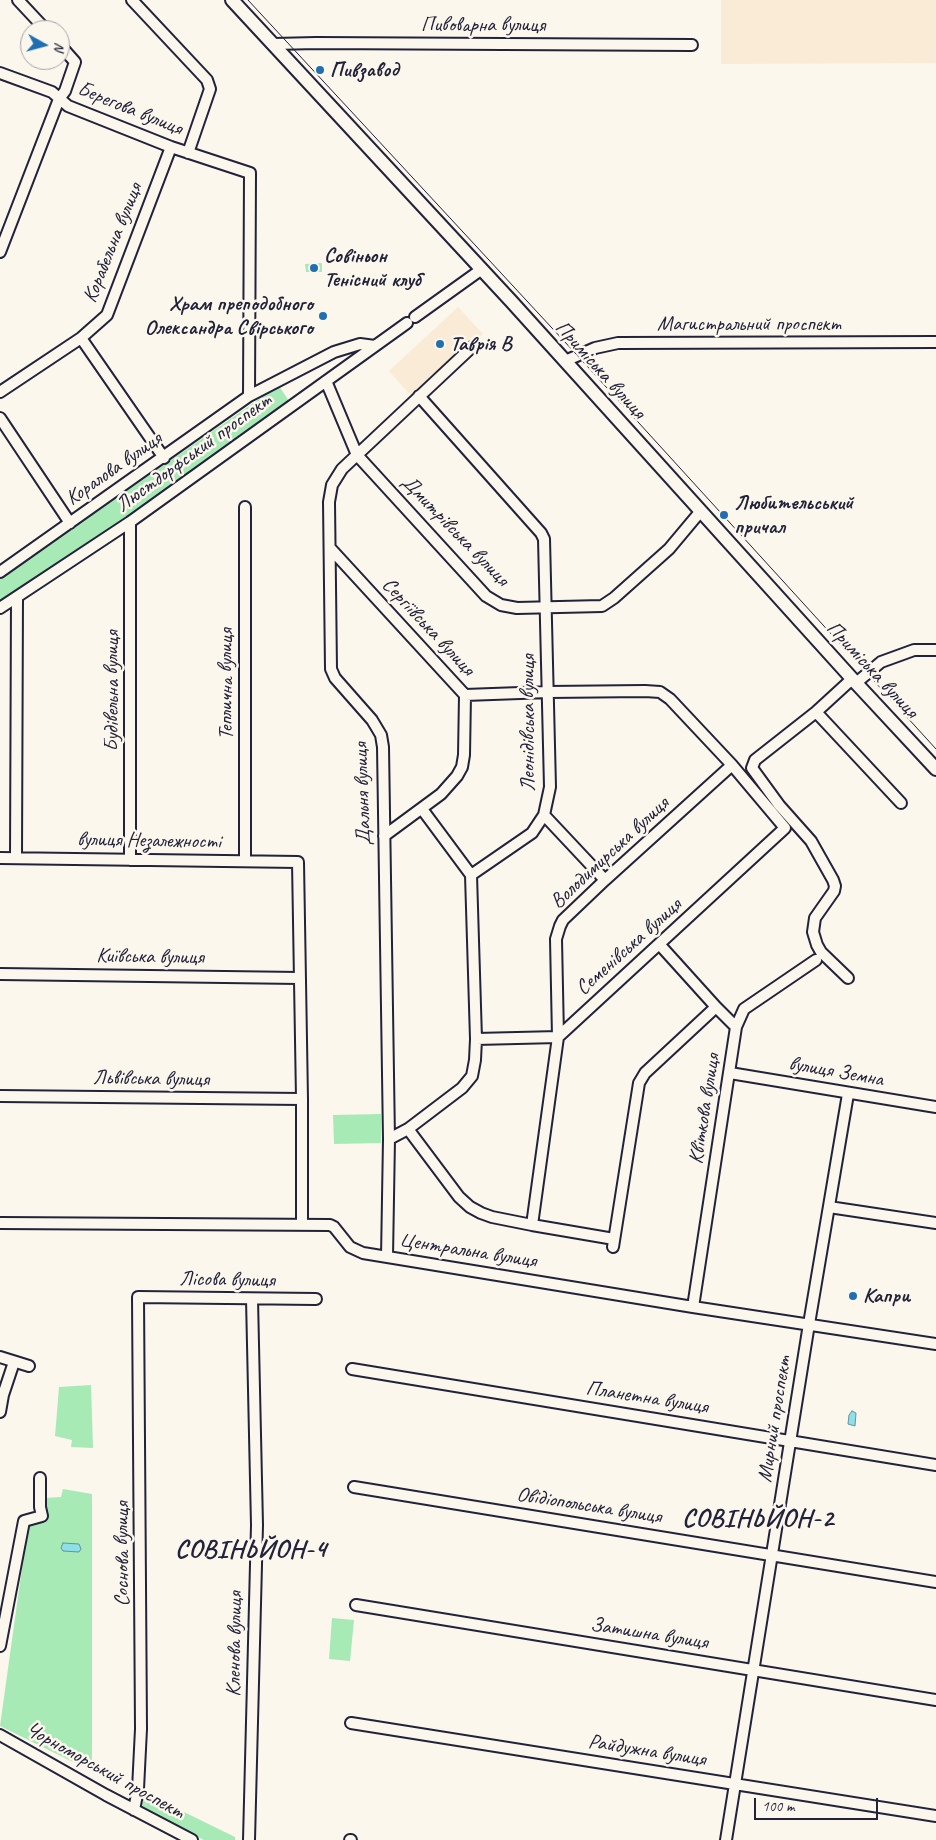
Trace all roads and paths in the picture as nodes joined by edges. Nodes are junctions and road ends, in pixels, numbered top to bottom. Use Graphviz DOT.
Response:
graph roads {
  1 [pos="18,0"];
  2 [pos="132,0"];
  3 [pos="232,0"];
  4 [pos="37,20"];
  5 [pos="274,44"];
  6 [pos="692,45"];
  7 [pos="70,56"];
  8 [pos="0,73"];
  9 [pos="59,99"];
  10 [pos="171,147"];
  11 [pos="188,153"];
  12 [pos="4,226"];
  13 [pos="0,252"];
  14 [pos="482,269"];
  15 [pos="81,338"];
  16 [pos="936,342"];
  17 [pos="375,346"];
  18 [pos="472,347"];
  19 [pos="565,361"];
  20 [pos="326,381"];
  21 [pos="0,392"];
  22 [pos="249,396"];
  23 [pos="419,396"];
  24 [pos="0,418"];
  25 [pos="357,455"];
  26 [pos="164,458"];
  27 [pos="245,507"];
  28 [pos="700,512"];
  29 [pos="130,522"];
  30 [pos="70,523"];
  31 [pos="330,548"];
  32 [pos="0,572"];
  33 [pos="17,597"];
  34 [pos="0,608"];
  35 [pos="546,608"];
  36 [pos="936,650"];
  37 [pos="854,681"];
  38 [pos="548,692"];
  39 [pos="465,695"];
  40 [pos="816,712"];
  41 [pos="732,765"];
  42 [pos="936,769"];
  43 [pos="901,803"];
  44 [pos="422,809"];
  45 [pos="544,815"];
  46 [pos="785,828"];
  47 [pos="384,836"];
  48 [pos="0,858"];
  49 [pos="16,858"];
  50 [pos="130,860"];
  51 [pos="245,861"];
  52 [pos="471,875"];
  53 [pos="605,880"];
  54 [pos="660,945"];
  55 [pos="816,960"];
  56 [pos="0,974"];
  57 [pos="299,978"];
  58 [pos="848,978"];
  59 [pos="716,1007"];
  60 [pos="736,1027"];
  61 [pos="558,1037"];
  62 [pos="476,1040"];
  63 [pos="730,1073"];
  64 [pos="848,1094"];
  65 [pos="0,1096"];
  66 [pos="302,1099"];
  67 [pos="936,1107"];
  68 [pos="408,1129"];
  69 [pos="389,1139"];
  70 [pos="829,1207"];
  71 [pos="0,1223"];
  72 [pos="936,1223"];
  73 [pos="302,1224"];
  74 [pos="532,1225"];
  75 [pos="387,1257"];
  76 [pos="138,1297"];
  77 [pos="252,1299"];
  78 [pos="316,1299"];
  79 [pos="693,1307"];
  80 [pos="809,1324"];
  81 [pos="936,1344"];
  82 [pos="0,1357"];
  83 [pos="14,1362"];
  84 [pos="29,1366"];
  85 [pos="352,1369"];
  86 [pos="0,1412"];
  87 [pos="791,1441"];
  88 [pos="936,1465"];
  89 [pos="40,1478"];
  90 [pos="354,1487"];
  91 [pos="772,1555"];
  92 [pos="936,1582"];
  93 [pos="356,1605"];
  94 [pos="0,1646"];
  95 [pos="755,1670"];
  96 [pos="936,1700"];
  97 [pos="351,1723"];
  98 [pos="0,1735"];
  99 [pos="735,1784"];
  100 [pos="134,1810"];
  101 [pos="936,1816"];
  102 [pos="192,1840"];
  103 [pos="249,1840"];
  104 [pos="726,1840"];
  1 -- 4 [label="street"];
  2 -- 11 [label="street"];
  3 -- 5 [label="street, Приміська вулиця"];
  5 -- 6 [label="street, Пивоварна вулиця"];
  5 -- 14 [label="street, Приміська вулиця"];
  7 -- 9 [label="street"];
  8 -- 9 [label="street, Берегова вулиця"];
  9 -- 10 [label="street, Берегова вулиця"];
  9 -- 12 [label="street"];
  10 -- 11 [label="street, Берегова вулиця"];
  10 -- 15 [label="street, Корабельна вулиця"];
  11 -- 22 [label="street, Берегова вулиця"];
  12 -- 13 [label="street"];
  14 -- 17 [label="street, Люстдорфський проспект"];
  14 -- 19 [label="street, Приміська вулиця"];
  15 -- 21 [label="street, Корабельна вулиця"];
  15 -- 26 [label="street"];
  16 -- 19 [label="street, Магистральний проспект"];
  17 -- 20 [label="street, Люстдорфський проспект"];
  17 -- 22 [label="street, Коралова вулиця"];
  18 -- 23 [label="street, Дальня вулиця"];
  19 -- 28 [label="street, Приміська вулиця"];
  20 -- 25 [label="street, Дмитрівська вулиця"];
  20 -- 29 [label="street, Люстдорфський проспект"];
  22 -- 26 [label="street, Коралова вулиця"];
  23 -- 25 [label="street, Дальня вулиця"];
  23 -- 35 [label="street, Леонідівська вулиця"];
  24 -- 30 [label="street"];
  25 -- 31 [label="street, Дальня вулиця"];
  25 -- 35 [label="street, Дмитрівська вулиця"];
  26 -- 30 [label="street, Коралова вулиця"];
  27 -- 51 [label="street, Теплична вулиця"];
  28 -- 35 [label="street, Дмитрівська вулиця"];
  28 -- 37 [label="street, Приміська вулиця"];
  29 -- 33 [label="street, Люстдорфський проспект"];
  29 -- 50 [label="street, Будівельна вулиця"];
  30 -- 32 [label="street, Коралова вулиця"];
  31 -- 39 [label="street, Сергіївська вулиця"];
  31 -- 47 [label="street, Дальня вулиця"];
  33 -- 34 [label="street, Люстдорфський проспект"];
  33 -- 49 [label="street"];
  35 -- 38 [label="street, Леонідівська вулиця"];
  36 -- 37 [label="street"];
  37 -- 40 [label="street"];
  37 -- 42 [label="street, Приміська вулиця"];
  38 -- 39 [label="street, Сергіївська вулиця"];
  38 -- 41 [label="street, Сергіївська вулиця"];
  38 -- 45 [label="street, Леонідівська вулиця"];
  39 -- 44 [label="street"];
  40 -- 43 [label="street"];
  40 -- 58 [label="street"];
  41 -- 46 [label="street, Сергіївська вулиця"];
  41 -- 53 [label="street, Володимирська вулиця"];
  44 -- 47 [label="street"];
  44 -- 52 [label="street"];
  45 -- 52 [label="street, Леонідівська вулиця"];
  45 -- 53 [label="street"];
  46 -- 54 [label="street, Семенівська вулиця"];
  47 -- 69 [label="street, Дальня вулиця"];
  48 -- 49 [label="street, вулиця Незалежності"];
  49 -- 50 [label="street, вулиця Незалежності"];
  50 -- 51 [label="street, вулиця Незалежності"];
  51 -- 57 [label="street, вулиця Незалежності"];
  52 -- 62 [label="street"];
  53 -- 61 [label="street, Володимирська вулиця"];
  54 -- 59 [label="street, Квіткова вулиця"];
  54 -- 61 [label="street, Семенівська вулиця"];
  55 -- 60 [label="street"];
  56 -- 57 [label="street, Київська вулиця"];
  57 -- 66 [label="street"];
  59 -- 60 [label="street, Квіткова вулиця"];
  59 -- 74 [label="street"];
  60 -- 63 [label="street, Квіткова вулиця"];
  61 -- 62 [label="street"];
  61 -- 74 [label="street, Володимирська вулиця"];
  62 -- 68 [label="street"];
  63 -- 64 [label="street, вулиця Земна"];
  63 -- 79 [label="street, Квіткова вулиця"];
  64 -- 67 [label="street, вулиця Земна"];
  64 -- 70 [label="street, Мирний проспект"];
  65 -- 66 [label="street, Львівська вулиця"];
  66 -- 73 [label="street"];
  68 -- 69 [label="street"];
  68 -- 74 [label="street"];
  69 -- 75 [label="street, Дальня вулиця"];
  70 -- 72 [label="street"];
  70 -- 80 [label="street, Мирний проспект"];
  71 -- 73 [label="street, Центральна вулиця"];
  73 -- 75 [label="street, Центральна вулиця"];
  75 -- 79 [label="street, Центральна вулиця"];
  76 -- 77 [label="street, Лісова вулиця"];
  76 -- 100 [label="street, Соснова вулиця"];
  77 -- 78 [label="street, Лісова вулиця"];
  77 -- 103 [label="street, Кленова вулиця"];
  79 -- 80 [label="street, Центральна вулиця"];
  80 -- 81 [label="street, Центральна вулиця"];
  80 -- 87 [label="street, Мирний проспект"];
  82 -- 83 [label="street"];
  83 -- 84 [label="street"];
  83 -- 86 [label="street"];
  85 -- 87 [label="street, Планетна вулиця"];
  87 -- 88 [label="street, Планетна вулиця"];
  87 -- 91 [label="street, Мирний проспект"];
  89 -- 94 [label="street"];
  90 -- 91 [label="street, Овідіопольська вулиця"];
  91 -- 92 [label="street, Овідіопольська вулиця"];
  91 -- 95 [label="street, Мирний проспект"];
  93 -- 95 [label="street, Затишна вулиця"];
  95 -- 96 [label="street, Затишна вулиця"];
  95 -- 99 [label="street, Мирний проспект"];
  97 -- 99 [label="street, Райдужна вулиця"];
  98 -- 100 [label="street, Чорноморський проспект"];
  99 -- 101 [label="street, Райдужна вулиця"];
  99 -- 104 [label="street, Мирний проспект"];
  100 -- 102 [label="street, Чорноморський проспект"];
}
